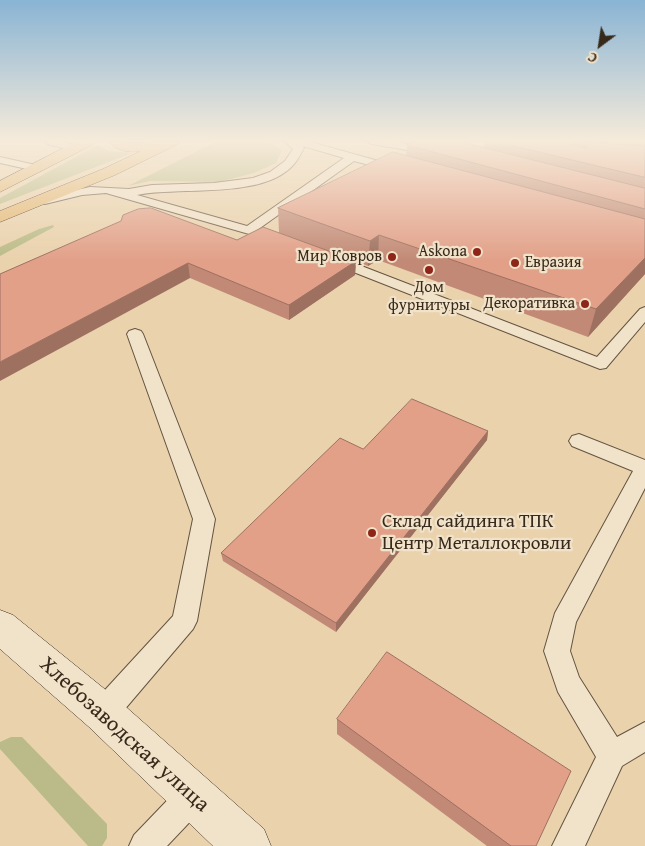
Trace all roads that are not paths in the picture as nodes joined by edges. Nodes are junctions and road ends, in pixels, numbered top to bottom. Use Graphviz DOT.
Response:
graph roads {
  1 [pos="12,180"];
  2 [pos="89,180"];
  3 [pos="257,180"];
  4 [pos="319,180"];
  5 [pos="0,187"];
  6 [pos="106,190"];
  7 [pos="37,202"];
  8 [pos="0,217"];
  9 [pos="249,230"];
  10 [pos="266,235"];
  11 [pos="319,254"];
  12 [pos="645,312"];
  13 [pos="135,334"];
  14 [pos="579,441"];
  15 [pos="645,468"];
  16 [pos="0,626"];
  17 [pos="103,713"];
  18 [pos="645,736"];
  19 [pos="612,756"];
  20 [pos="193,796"];
  21 [pos="145,846"];
  22 [pos="247,846"];
  23 [pos="568,846"];
  1 -- 5 [label="main road"];
  2 -- 7 [label="main road"];
  3 -- 6 [label="lane"];
  4 -- 9 [label="lane"];
  6 -- 7 [label="lane"];
  6 -- 9 [label="lane"];
  7 -- 8 [label="main road"];
  9 -- 10 [label="lane"];
  11 -- 12 [label="lane"];
  13 -- 17 [label="lane"];
  14 -- 15 [label="lane"];
  15 -- 19 [label="lane"];
  16 -- 17 [label="main road, Хлебозаводская улица"];
  17 -- 20 [label="main road, Хлебозаводская улица"];
  18 -- 19 [label="lane"];
  19 -- 23 [label="lane"];
  20 -- 21 [label="lane"];
  20 -- 22 [label="main road, Хлебозаводская улица"];
}
